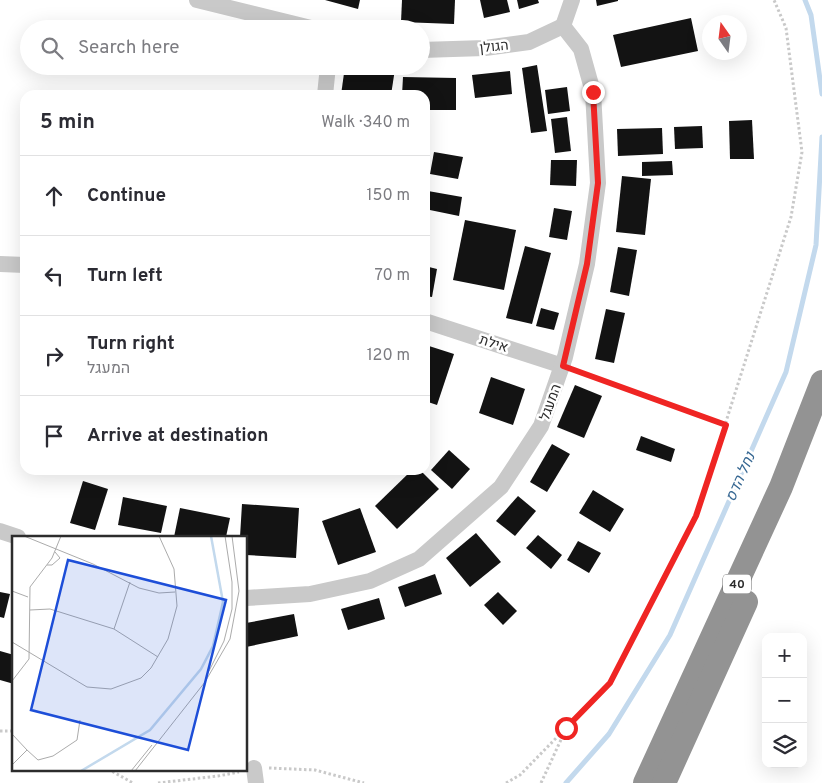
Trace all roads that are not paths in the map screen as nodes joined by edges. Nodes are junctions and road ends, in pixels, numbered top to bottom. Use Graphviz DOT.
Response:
graph roads {
  1 [pos="197,0"];
  2 [pos="572,0"];
  3 [pos="278,20"];
  4 [pos="563,26"];
  5 [pos="430,50"];
  6 [pos="327,75"];
  7 [pos="326,90"];
  8 [pos="0,264"];
  9 [pos="20,265"];
  10 [pos="430,323"];
  11 [pos="563,366"];
  12 [pos="822,382"];
  13 [pos="822,427"];
  14 [pos="0,531"];
  15 [pos="15,536"];
  16 [pos="248,598"];
  17 [pos="645,783"];
  18 [pos="664,783"];
  1 -- 3 [label="street"];
  2 -- 4 [label="street"];
  4 -- 5 [label="street, הגולן"];
  4 -- 11 [label="street, המעגל"];
  6 -- 7 [label="street"];
  8 -- 9 [label="street"];
  10 -- 11 [label="street, אילת"];
  11 -- 16 [label="street, המעגל"];
  12 -- 17 [label="highway, 40"];
  13 -- 18 [label="highway, 40"];
  14 -- 15 [label="street"];
}
